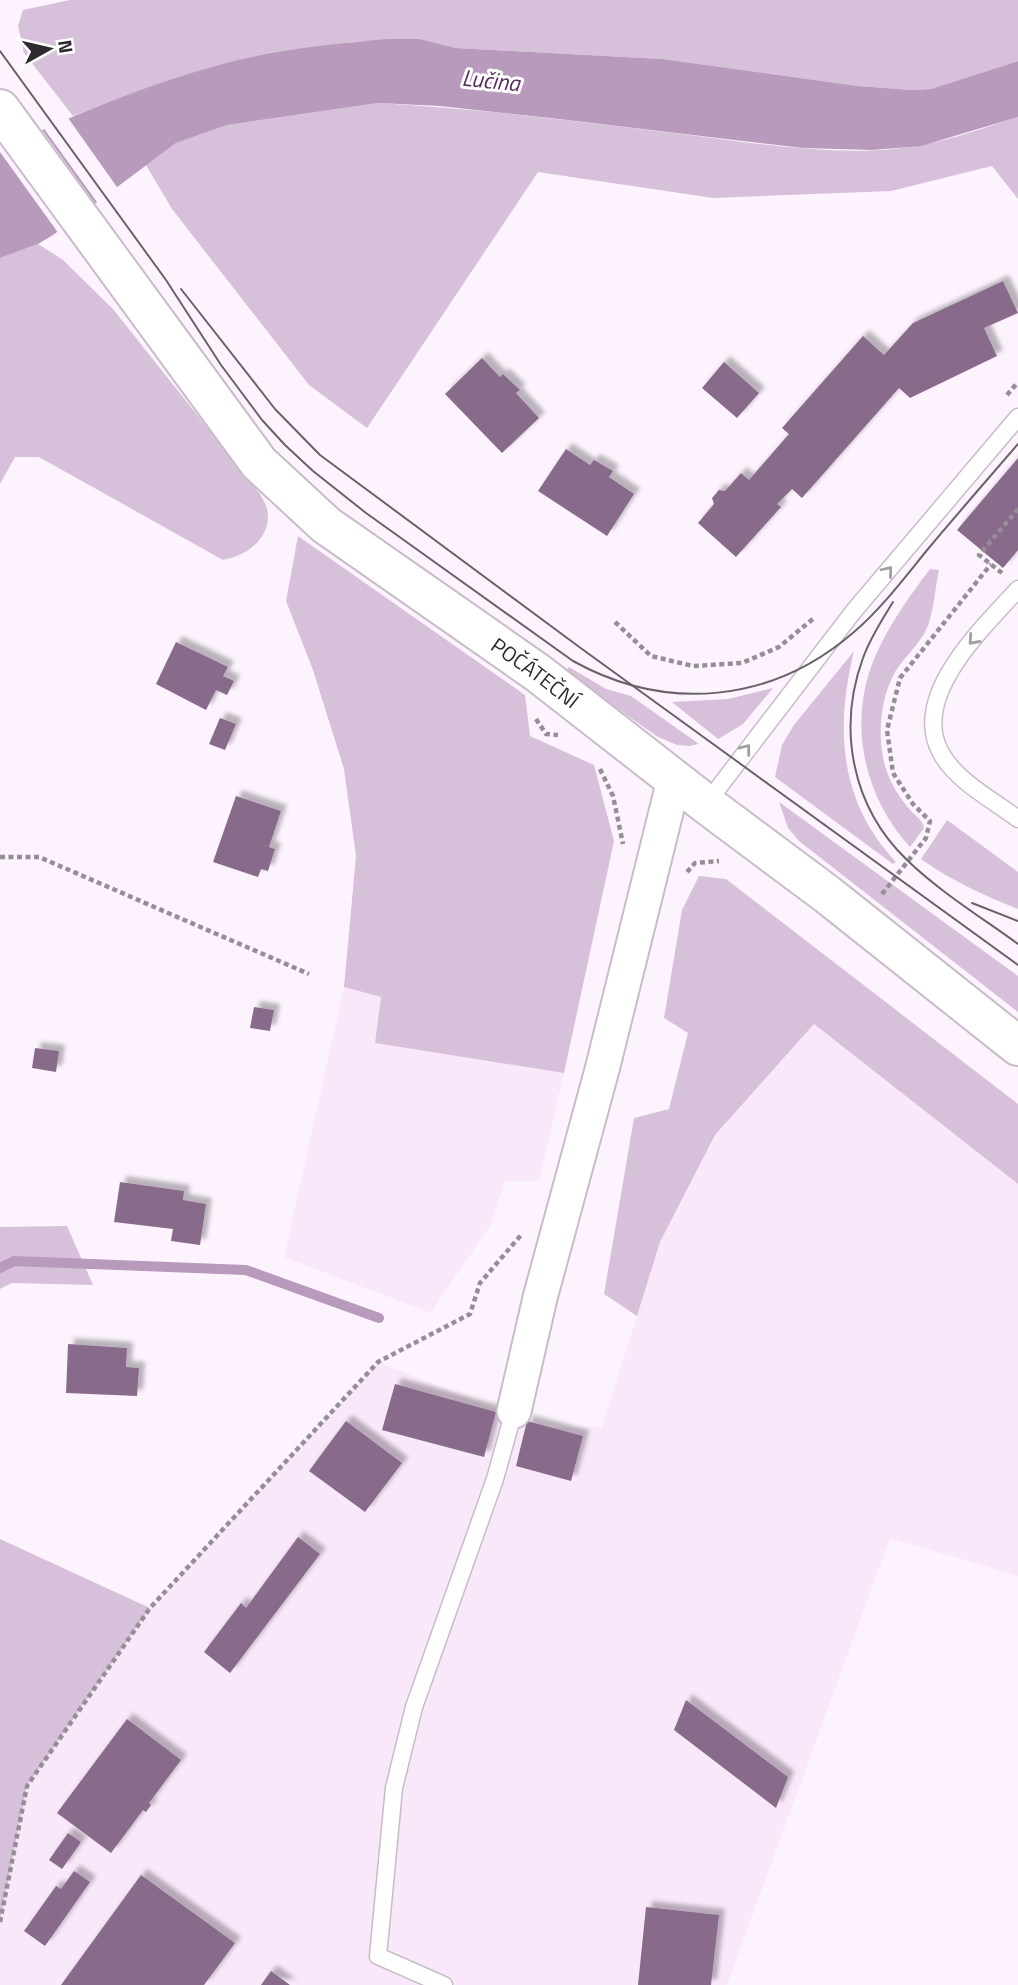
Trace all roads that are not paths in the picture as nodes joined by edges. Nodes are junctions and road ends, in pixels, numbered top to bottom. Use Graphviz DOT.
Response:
graph roads {
  1 [pos="0,109"];
  2 [pos="1018,417"];
  3 [pos="1012,583"];
  4 [pos="674,780"];
  5 [pos="706,804"];
  6 [pos="1018,819"];
  7 [pos="1018,1046"];
  8 [pos="514,1411"];
  9 [pos="444,1985"];
  1 -- 4 [label="street, POČÁTEČNÍ"];
  5 -- 2 [label="lane, one-way"];
  3 -- 6 [label="lane, one-way"];
  4 -- 5 [label="street, POČÁTEČNÍ"];
  4 -- 8 [label="street"];
  5 -- 7 [label="street, POČÁTEČNÍ"];
  8 -- 9 [label="lane"];
}
